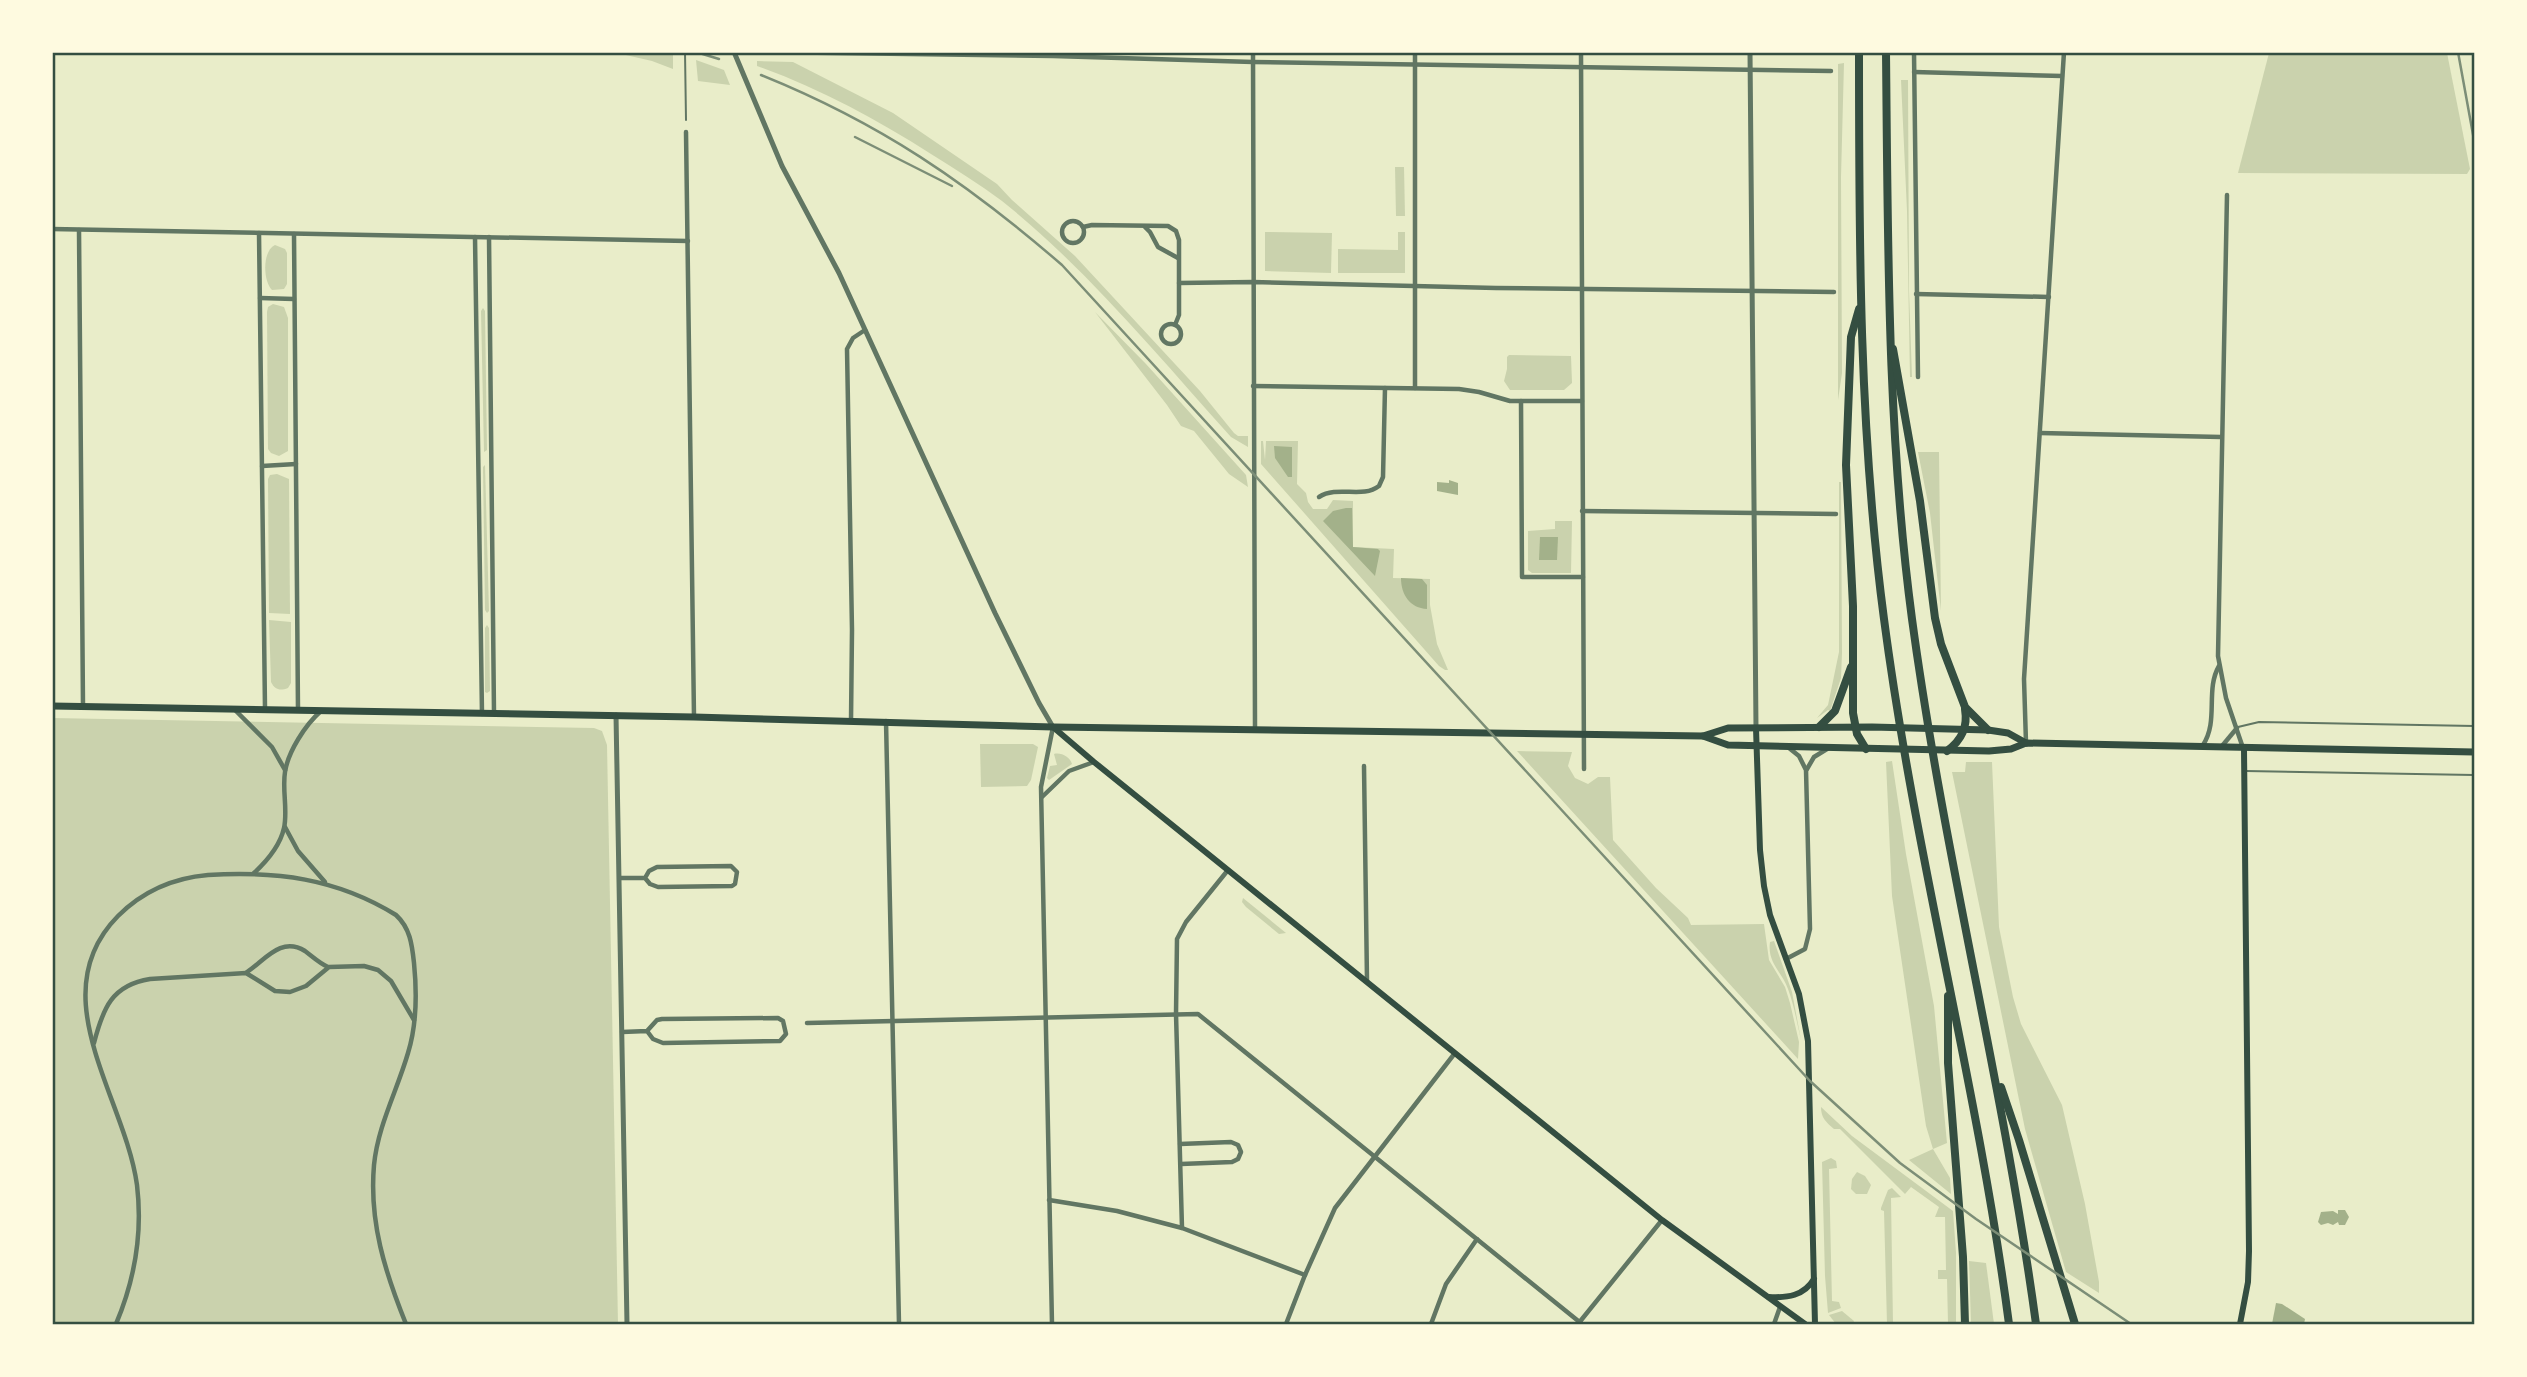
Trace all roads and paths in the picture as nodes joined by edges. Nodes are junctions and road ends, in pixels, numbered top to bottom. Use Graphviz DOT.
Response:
graph roads {
  1 [pos="685,52"];
  2 [pos="734,52"];
  3 [pos="760,52"];
  4 [pos="1253,52"];
  5 [pos="1415,52"];
  6 [pos="1581,52"];
  7 [pos="1750,52"];
  8 [pos="1858,52"];
  9 [pos="1886,52"];
  10 [pos="1914,52"];
  11 [pos="2064,52"];
  12 [pos="882,53"];
  13 [pos="1053,54"];
  14 [pos="1253,62"];
  15 [pos="1415,64"];
  16 [pos="1581,67"];
  17 [pos="1751,69"];
  18 [pos="1830,72"];
  19 [pos="1914,72"];
  20 [pos="2062,76"];
  21 [pos="686,120"];
  22 [pos="686,132"];
  23 [pos="2227,195"];
  24 [pos="1141,225"];
  25 [pos="1083,227"];
  26 [pos="52,229"];
  27 [pos="79,230"];
  28 [pos="259,233"];
  29 [pos="294,234"];
  30 [pos="475,237"];
  31 [pos="489,237"];
  32 [pos="688,241"];
  33 [pos="1179,260"];
  34 [pos="1253,282"];
  35 [pos="1179,283"];
  36 [pos="1416,285"];
  37 [pos="1581,288"];
  38 [pos="1752,291"];
  39 [pos="1834,292"];
  40 [pos="1916,294"];
  41 [pos="2049,297"];
  42 [pos="260,298"];
  43 [pos="294,299"];
  44 [pos="1861,303"];
  45 [pos="1888,323"];
  46 [pos="1175,326"];
  47 [pos="865,330"];
  48 [pos="1918,377"];
  49 [pos="1254,386"];
  50 [pos="1385,388"];
  51 [pos="1415,388"];
  52 [pos="1521,401"];
  53 [pos="1582,401"];
  54 [pos="2040,433"];
  55 [pos="2221,437"];
  56 [pos="478,459"];
  57 [pos="491,459"];
  58 [pos="296,464"];
  59 [pos="262,466"];
  60 [pos="1319,497"];
  61 [pos="1582,511"];
  62 [pos="1755,513"];
  63 [pos="1836,514"];
  64 [pos="1583,577"];
  65 [pos="1854,657"];
  66 [pos="2219,665"];
  67 [pos="52,706"];
  68 [pos="83,707"];
  69 [pos="1965,707"];
  70 [pos="235,709"];
  71 [pos="265,710"];
  72 [pos="298,711"];
  73 [pos="321,711"];
  74 [pos="482,714"];
  75 [pos="494,714"];
  76 [pos="616,715"];
  77 [pos="694,717"];
  78 [pos="851,720"];
  79 [pos="887,721"];
  80 [pos="2474,726"];
  81 [pos="1054,727"];
  82 [pos="1819,727"];
  83 [pos="1855,727"];
  84 [pos="1756,728"];
  85 [pos="2237,728"];
  86 [pos="1255,729"];
  87 [pos="1965,729"];
  88 [pos="1988,730"];
  89 [pos="1703,736"];
  90 [pos="2025,743"];
  91 [pos="1758,746"];
  92 [pos="1787,747"];
  93 [pos="2201,747"];
  94 [pos="1830,748"];
  95 [pos="2218,748"];
  96 [pos="1866,749"];
  97 [pos="2244,749"];
  98 [pos="1947,751"];
  99 [pos="2474,752"];
  100 [pos="1094,762"];
  101 [pos="1364,766"];
  102 [pos="1584,769"];
  103 [pos="1807,770"];
  104 [pos="285,771"];
  105 [pos="2245,771"];
  106 [pos="2474,775"];
  107 [pos="1042,798"];
  108 [pos="284,827"];
  109 [pos="1228,870"];
  110 [pos="253,874"];
  111 [pos="620,878"];
  112 [pos="645,878"];
  113 [pos="325,883"];
  114 [pos="1787,959"];
  115 [pos="329,967"];
  116 [pos="246,972"];
  117 [pos="1948,979"];
  118 [pos="1367,982"];
  119 [pos="1176,1014"];
  120 [pos="1046,1018"];
  121 [pos="414,1020"];
  122 [pos="892,1021"];
  123 [pos="807,1023"];
  124 [pos="646,1031"];
  125 [pos="622,1032"];
  126 [pos="93,1046"];
  127 [pos="1455,1053"];
  128 [pos="1993,1065"];
  129 [pos="1180,1143"];
  130 [pos="1374,1157"];
  131 [pos="1181,1164"];
  132 [pos="1049,1200"];
  133 [pos="1662,1220"];
  134 [pos="1182,1228"];
  135 [pos="1477,1239"];
  136 [pos="1305,1275"];
  137 [pos="1815,1277"];
  138 [pos="1767,1297"];
  139 [pos="1780,1307"];
  140 [pos="1580,1324"];
  141 [pos="116,1325"];
  142 [pos="406,1325"];
  143 [pos="627,1325"];
  144 [pos="899,1325"];
  145 [pos="1052,1325"];
  146 [pos="1286,1325"];
  147 [pos="1430,1325"];
  148 [pos="1774,1325"];
  149 [pos="1805,1325"];
  150 [pos="1815,1325"];
  151 [pos="1965,1325"];
  152 [pos="2009,1325"];
  153 [pos="2036,1325"];
  154 [pos="2074,1325"];
  155 [pos="2240,1325"];
  1 -- 21 [label="lane"];
  2 -- 47 [label="street"];
  3 -- 12 [label="street"];
  4 -- 14 [label="street"];
  5 -- 15 [label="street"];
  6 -- 16 [label="street"];
  7 -- 17 [label="street"];
  8 -- 44 [label="highway"];
  9 -- 45 [label="highway"];
  10 -- 19 [label="street"];
  11 -- 20 [label="street"];
  12 -- 13 [label="street"];
  13 -- 14 [label="street"];
  14 -- 15 [label="street"];
  14 -- 34 [label="street"];
  15 -- 16 [label="street"];
  15 -- 36 [label="street"];
  16 -- 17 [label="street"];
  16 -- 37 [label="street"];
  17 -- 18 [label="street"];
  17 -- 38 [label="street"];
  19 -- 20 [label="street"];
  19 -- 40 [label="street"];
  20 -- 41 [label="street"];
  22 -- 32 [label="street"];
  23 -- 55 [label="street"];
  24 -- 25 [label="street"];
  24 -- 33 [label="street"];
  24 -- 33 [label="street"];
  25 -- 25 [label="street"];
  26 -- 27 [label="street"];
  27 -- 28 [label="street"];
  27 -- 68 [label="street"];
  28 -- 29 [label="street"];
  28 -- 42 [label="street"];
  29 -- 30 [label="street"];
  29 -- 43 [label="street"];
  30 -- 31 [label="street"];
  30 -- 56 [label="street"];
  31 -- 32 [label="street"];
  31 -- 57 [label="street"];
  32 -- 77 [label="street"];
  33 -- 35 [label="street"];
  34 -- 35 [label="street"];
  34 -- 36 [label="street"];
  34 -- 49 [label="street"];
  35 -- 46 [label="street"];
  36 -- 37 [label="street"];
  36 -- 51 [label="street"];
  37 -- 38 [label="street"];
  37 -- 53 [label="street"];
  38 -- 39 [label="street"];
  38 -- 62 [label="street"];
  40 -- 41 [label="street"];
  40 -- 48 [label="street"];
  41 -- 54 [label="street"];
  42 -- 43 [label="street"];
  42 -- 59 [label="street"];
  43 -- 58 [label="street"];
  44 -- 65 [label="highway"];
  44 -- 117 [label="highway"];
  45 -- 69 [label="highway"];
  45 -- 128 [label="highway"];
  46 -- 46 [label="street"];
  47 -- 78 [label="street"];
  47 -- 81 [label="street"];
  49 -- 50 [label="street"];
  49 -- 86 [label="street"];
  50 -- 51 [label="street"];
  50 -- 60 [label="street"];
  51 -- 52 [label="street"];
  52 -- 53 [label="street"];
  52 -- 64 [label="street"];
  53 -- 61 [label="street"];
  54 -- 55 [label="street"];
  54 -- 90 [label="street"];
  55 -- 66 [label="street"];
  56 -- 57 [label="street"];
  56 -- 74 [label="street"];
  57 -- 75 [label="street"];
  58 -- 59 [label="street"];
  58 -- 72 [label="street"];
  59 -- 71 [label="street"];
  61 -- 62 [label="street"];
  61 -- 64 [label="street"];
  62 -- 63 [label="street"];
  62 -- 84 [label="street"];
  64 -- 102 [label="street"];
  65 -- 82 [label="highway"];
  65 -- 83 [label="highway"];
  66 -- 85 [label="street"];
  66 -- 93 [label="street"];
  67 -- 68 [label="main road"];
  68 -- 70 [label="main road"];
  69 -- 87 [label="highway"];
  69 -- 88 [label="highway"];
  70 -- 71 [label="main road"];
  70 -- 104 [label="street"];
  71 -- 72 [label="main road"];
  72 -- 73 [label="main road"];
  73 -- 74 [label="main road"];
  73 -- 104 [label="street"];
  74 -- 75 [label="main road"];
  75 -- 76 [label="main road"];
  76 -- 77 [label="main road"];
  76 -- 111 [label="street"];
  77 -- 78 [label="main road"];
  78 -- 79 [label="main road"];
  79 -- 81 [label="main road"];
  79 -- 122 [label="street"];
  80 -- 85 [label="lane"];
  81 -- 86 [label="main road"];
  81 -- 100 [label="main road"];
  81 -- 107 [label="street"];
  82 -- 83 [label="main road"];
  82 -- 84 [label="main road"];
  83 -- 87 [label="main road"];
  83 -- 96 [label="highway"];
  84 -- 89 [label="main road"];
  84 -- 91 [label="main road"];
  85 -- 95 [label="street"];
  85 -- 97 [label="street"];
  86 -- 89 [label="main road"];
  87 -- 88 [label="main road"];
  87 -- 98 [label="highway"];
  88 -- 90 [label="main road"];
  89 -- 91 [label="main road"];
  90 -- 93 [label="main road"];
  90 -- 98 [label="main road"];
  91 -- 92 [label="main road"];
  91 -- 114 [label="main road"];
  92 -- 94 [label="main road"];
  92 -- 103 [label="street"];
  93 -- 95 [label="main road"];
  94 -- 96 [label="main road"];
  94 -- 103 [label="street"];
  95 -- 97 [label="main road"];
  96 -- 98 [label="main road"];
  97 -- 99 [label="main road"];
  97 -- 105 [label="main road"];
  100 -- 107 [label="street"];
  100 -- 109 [label="main road"];
  101 -- 118 [label="street"];
  103 -- 114 [label="street"];
  104 -- 108 [label="street"];
  105 -- 106 [label="lane"];
  105 -- 155 [label="main road"];
  107 -- 120 [label="street"];
  108 -- 110 [label="street"];
  108 -- 113 [label="street"];
  109 -- 118 [label="main road"];
  109 -- 119 [label="street"];
  110 -- 113 [label="street"];
  110 -- 126 [label="street"];
  111 -- 112 [label="street"];
  111 -- 125 [label="street"];
  112 -- 112 [label="street"];
  113 -- 121 [label="street"];
  114 -- 137 [label="main road"];
  115 -- 116 [label="street"];
  115 -- 116 [label="street"];
  115 -- 121 [label="street"];
  116 -- 126 [label="street"];
  117 -- 151 [label="highway"];
  117 -- 152 [label="highway"];
  118 -- 127 [label="main road"];
  119 -- 120 [label="street"];
  119 -- 129 [label="street"];
  119 -- 130 [label="street"];
  120 -- 122 [label="street"];
  120 -- 132 [label="street"];
  121 -- 142 [label="street"];
  122 -- 123 [label="street"];
  122 -- 144 [label="street"];
  124 -- 124 [label="street"];
  124 -- 125 [label="street"];
  125 -- 143 [label="street"];
  126 -- 141 [label="street"];
  127 -- 130 [label="street"];
  127 -- 133 [label="main road"];
  128 -- 153 [label="highway"];
  128 -- 154 [label="highway"];
  129 -- 131 [label="street"];
  129 -- 131 [label="street"];
  130 -- 135 [label="street"];
  130 -- 136 [label="street"];
  131 -- 134 [label="street"];
  132 -- 134 [label="street"];
  132 -- 145 [label="street"];
  133 -- 138 [label="main road"];
  133 -- 140 [label="street"];
  134 -- 136 [label="street"];
  135 -- 140 [label="street"];
  135 -- 147 [label="street"];
  136 -- 146 [label="street"];
  137 -- 138 [label="main road"];
  137 -- 150 [label="main road"];
  138 -- 139 [label="main road"];
  139 -- 148 [label="street"];
  139 -- 149 [label="main road"];
}
